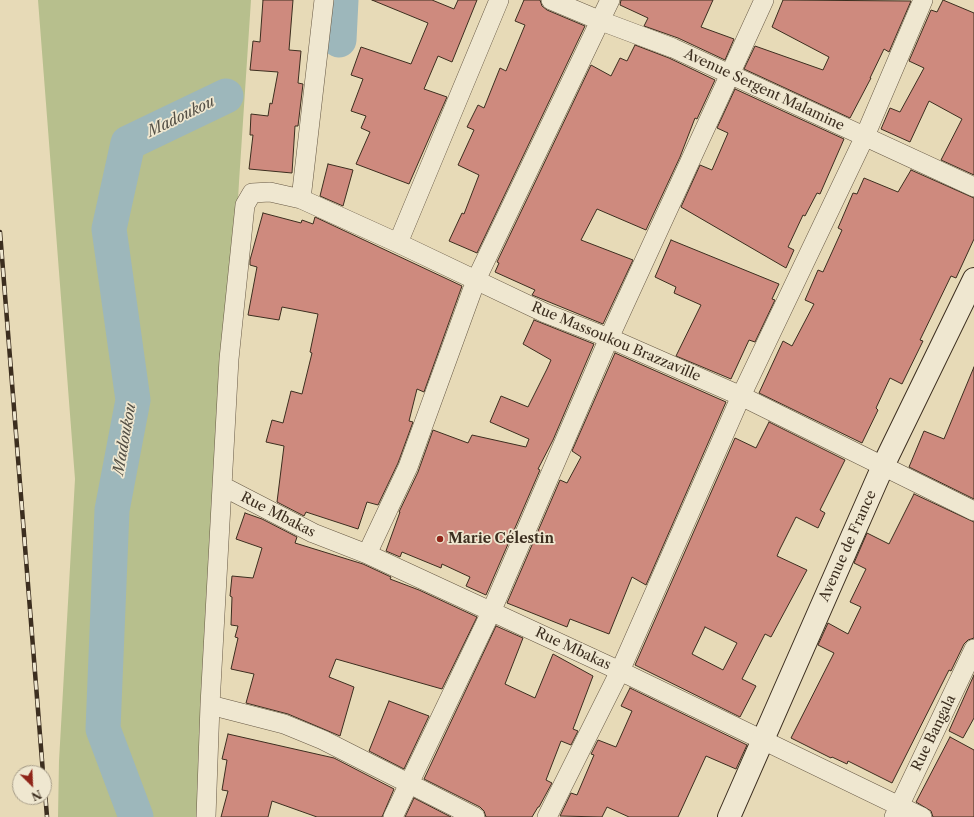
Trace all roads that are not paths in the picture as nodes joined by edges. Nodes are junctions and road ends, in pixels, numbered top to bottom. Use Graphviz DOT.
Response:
graph roads {
  1 [pos="324,0"];
  2 [pos="499,0"];
  3 [pos="551,0"];
  4 [pos="610,0"];
  5 [pos="764,0"];
  6 [pos="924,0"];
  7 [pos="601,22"];
  8 [pos="730,75"];
  9 [pos="865,136"];
  10 [pos="974,187"];
  11 [pos="301,199"];
  12 [pos="398,242"];
  13 [pos="974,279"];
  14 [pos="476,280"];
  15 [pos="609,338"];
  16 [pos="741,396"];
  17 [pos="883,466"];
  18 [pos="222,486"];
  19 [pos="974,512"];
  20 [pos="367,554"];
  21 [pos="491,612"];
  22 [pos="974,649"];
  23 [pos="620,671"];
  24 [pos="210,705"];
  25 [pos="763,740"];
  26 [pos="408,783"];
  27 [pos="896,812"];
  28 [pos="206,817"];
  29 [pos="393,817"];
  30 [pos="475,817"];
  31 [pos="547,817"];
  32 [pos="730,817"];
  33 [pos="922,817"];
  1 -- 11 [label="street"];
  2 -- 12 [label="street"];
  3 -- 7 [label="street, Avenue Sergent Malamine"];
  4 -- 7 [label="street"];
  5 -- 8 [label="street"];
  6 -- 9 [label="street"];
  7 -- 8 [label="street, Avenue Sergent Malamine"];
  7 -- 14 [label="street"];
  8 -- 9 [label="street, Avenue Sergent Malamine"];
  8 -- 15 [label="street"];
  9 -- 10 [label="street, Avenue Sergent Malamine"];
  9 -- 16 [label="street"];
  11 -- 12 [label="street, Rue Massoukou Brazzaville"];
  11 -- 18 [label="street, Rue Massoukou Brazzaville"];
  12 -- 14 [label="street, Rue Massoukou Brazzaville"];
  13 -- 17 [label="main road, Avenue de France"];
  14 -- 15 [label="street, Rue Massoukou Brazzaville"];
  14 -- 20 [label="street"];
  15 -- 16 [label="street, Rue Massoukou Brazzaville"];
  15 -- 21 [label="street"];
  16 -- 17 [label="street, Rue Massoukou Brazzaville"];
  16 -- 23 [label="street"];
  17 -- 19 [label="street, Rue Massoukou Brazzaville"];
  17 -- 25 [label="main road, Avenue de France"];
  18 -- 20 [label="street, Rue Mbakas"];
  18 -- 24 [label="street"];
  20 -- 21 [label="street, Rue Mbakas"];
  21 -- 23 [label="street, Rue Mbakas"];
  21 -- 26 [label="street"];
  22 -- 27 [label="street, Rue Bangala"];
  23 -- 25 [label="street, Rue Mbakas"];
  23 -- 31 [label="street"];
  24 -- 26 [label="street"];
  24 -- 28 [label="street"];
  25 -- 27 [label="street, Rue Mbakas"];
  25 -- 32 [label="main road, Avenue de France"];
  26 -- 29 [label="street"];
  26 -- 30 [label="street"];
  27 -- 33 [label="street, Rue Mbakas"];
}
